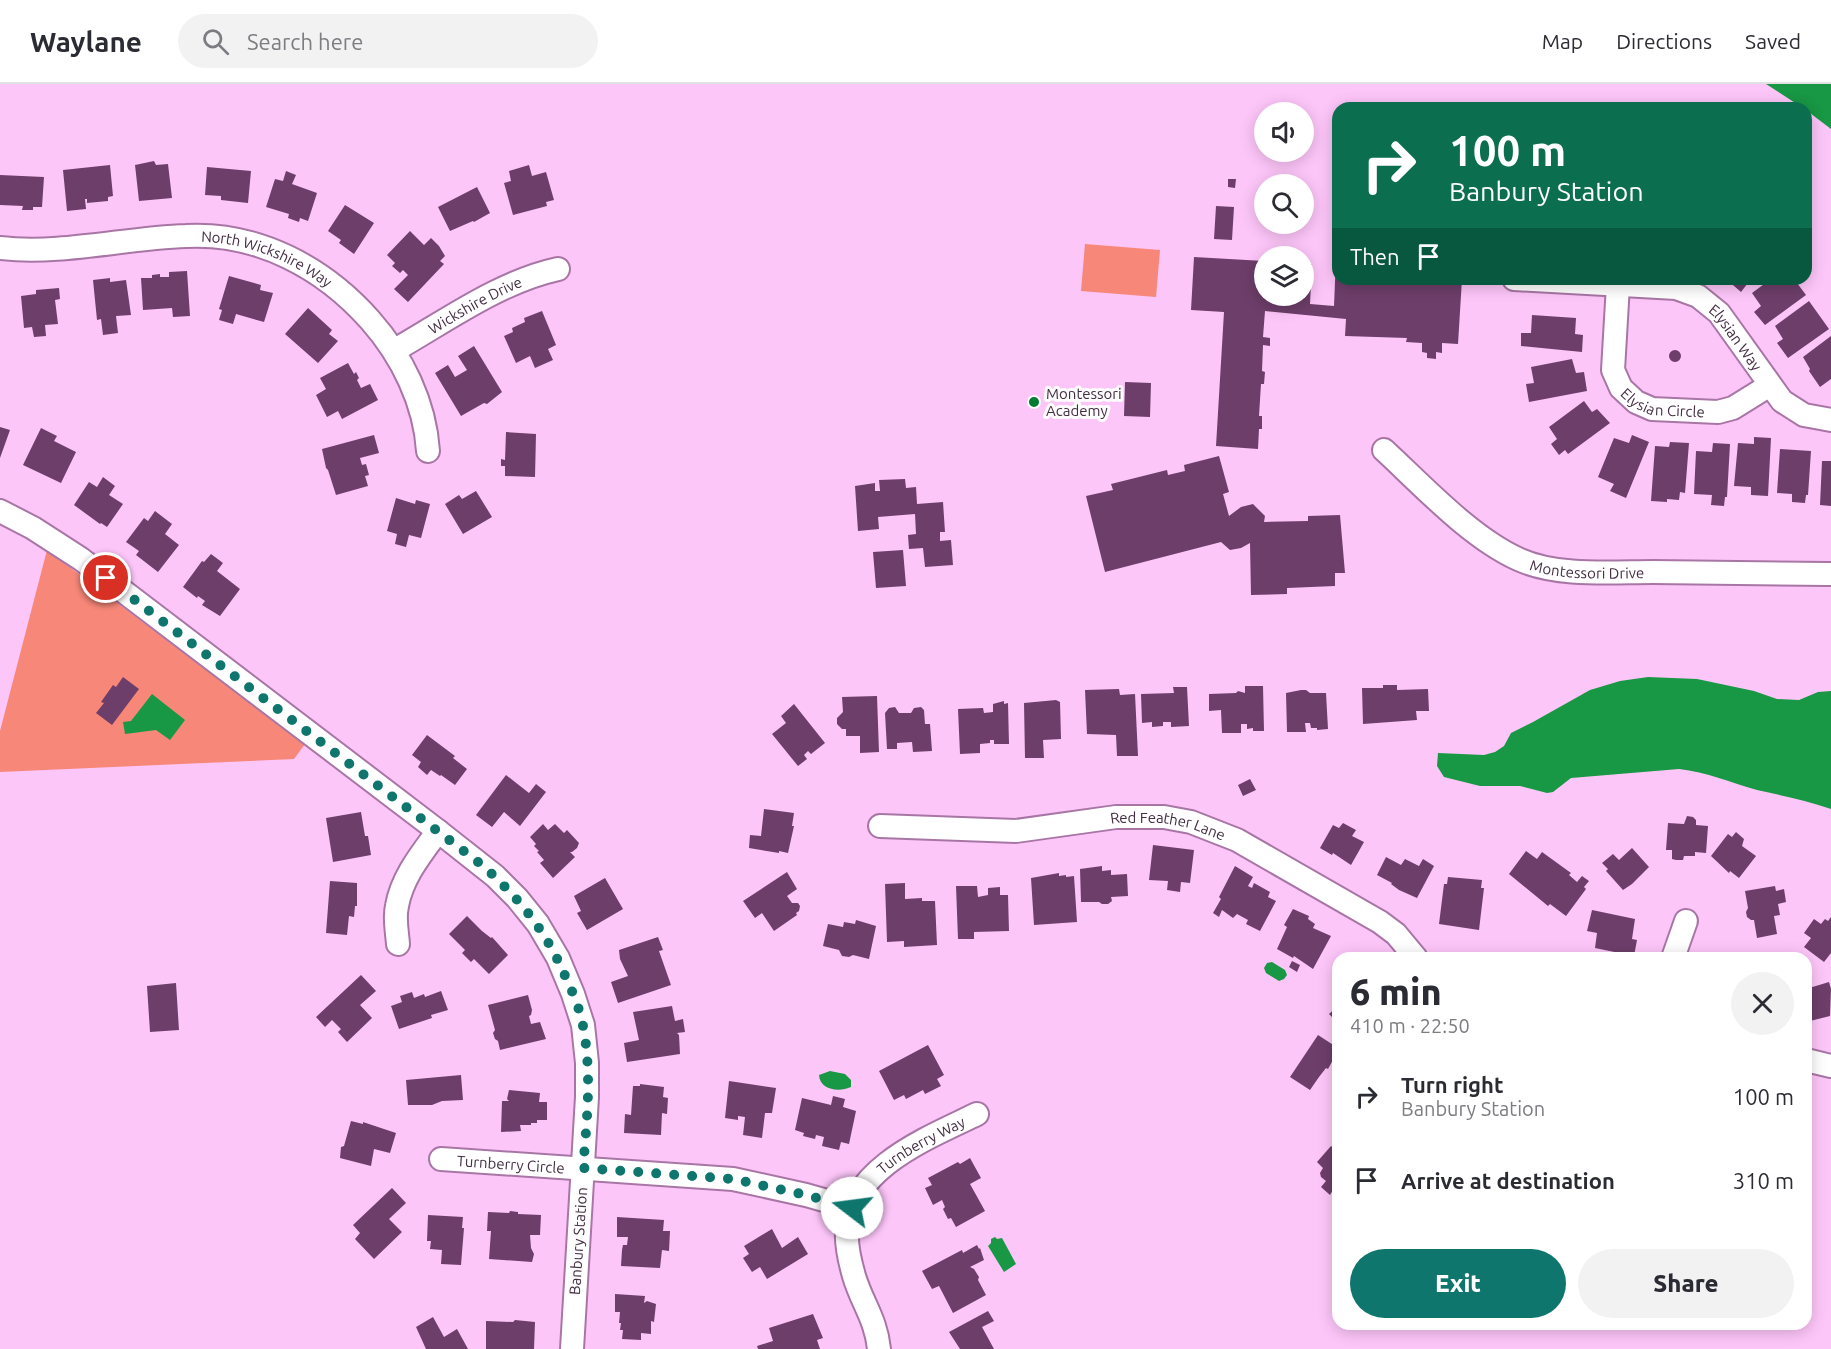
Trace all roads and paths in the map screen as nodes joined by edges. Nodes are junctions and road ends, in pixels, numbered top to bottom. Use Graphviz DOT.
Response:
graph roads {
  1 [pos="0,248"];
  2 [pos="558,269"];
  3 [pos="1618,285"];
  4 [pos="394,350"];
  5 [pos="1770,385"];
  6 [pos="1831,420"];
  7 [pos="1384,450"];
  8 [pos="428,451"];
  9 [pos="0,511"];
  10 [pos="1831,574"];
  11 [pos="880,826"];
  12 [pos="438,831"];
  13 [pos="1686,921"];
  14 [pos="398,944"];
  15 [pos="1411,952"];
  16 [pos="1675,952"];
  17 [pos="1812,1061"];
  18 [pos="1831,1066"];
  19 [pos="977,1114"];
  20 [pos="441,1159"];
  21 [pos="583,1168"];
  22 [pos="852,1208"];
  23 [pos="572,1349"];
  24 [pos="879,1349"];
  1 -- 4 [label="street, North Wickshire Way"];
  2 -- 4 [label="street, Wickshire Drive"];
  3 -- 5 [label="street, Elysian Way"];
  3 -- 5 [label="street, Elysian Circle"];
  4 -- 8 [label="street, North Wickshire Way"];
  5 -- 6 [label="street, Elysian Way"];
  7 -- 10 [label="street, Montessori Drive"];
  9 -- 12 [label="street, Banbury Station"];
  11 -- 15 [label="street, Red Feather Lane"];
  12 -- 14 [label="street"];
  12 -- 21 [label="street, Banbury Station"];
  13 -- 16 [label="street"];
  17 -- 18 [label="street"];
  19 -- 22 [label="street, Turnberry Way"];
  20 -- 21 [label="street, Turnberry Circle"];
  21 -- 22 [label="street, Turnberry Circle"];
  21 -- 23 [label="street, Banbury Station"];
  22 -- 24 [label="street, Turnberry Way"];
}
